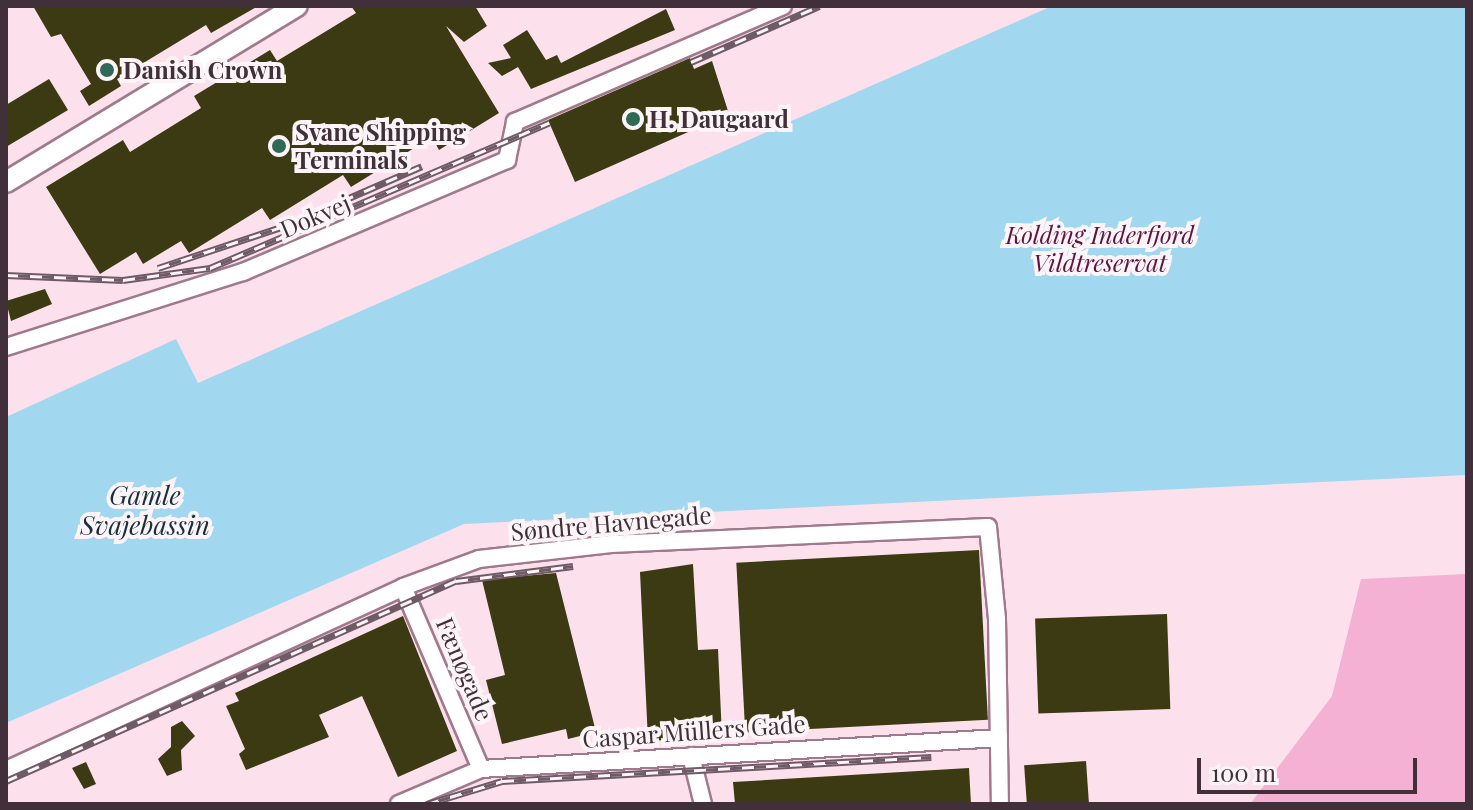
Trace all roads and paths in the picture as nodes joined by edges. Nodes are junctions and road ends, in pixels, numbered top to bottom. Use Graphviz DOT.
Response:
graph roads {
  1 [pos="297,6"];
  2 [pos="783,6"];
  3 [pos="6,182"];
  4 [pos="6,347"];
  5 [pos="403,587"];
  6 [pos="999,738"];
  7 [pos="691,756"];
  8 [pos="481,769"];
  9 [pos="6,770"];
  10 [pos="399,804"];
  11 [pos="703,804"];
  12 [pos="1000,804"];
  1 -- 3 [label="main road"];
  2 -- 4 [label="street, Dokvej"];
  5 -- 6 [label="street, Søndre Havnegade"];
  5 -- 8 [label="street, Fænøgade"];
  5 -- 9 [label="street, Søndre Havnegade"];
  6 -- 7 [label="street, Caspar Müllers Gade"];
  6 -- 12 [label="street, Søndre Havnegade"];
  7 -- 8 [label="street, Caspar Müllers Gade"];
  7 -- 11 [label="street"];
  8 -- 10 [label="street, Caspar Müllers Gade"];
}
